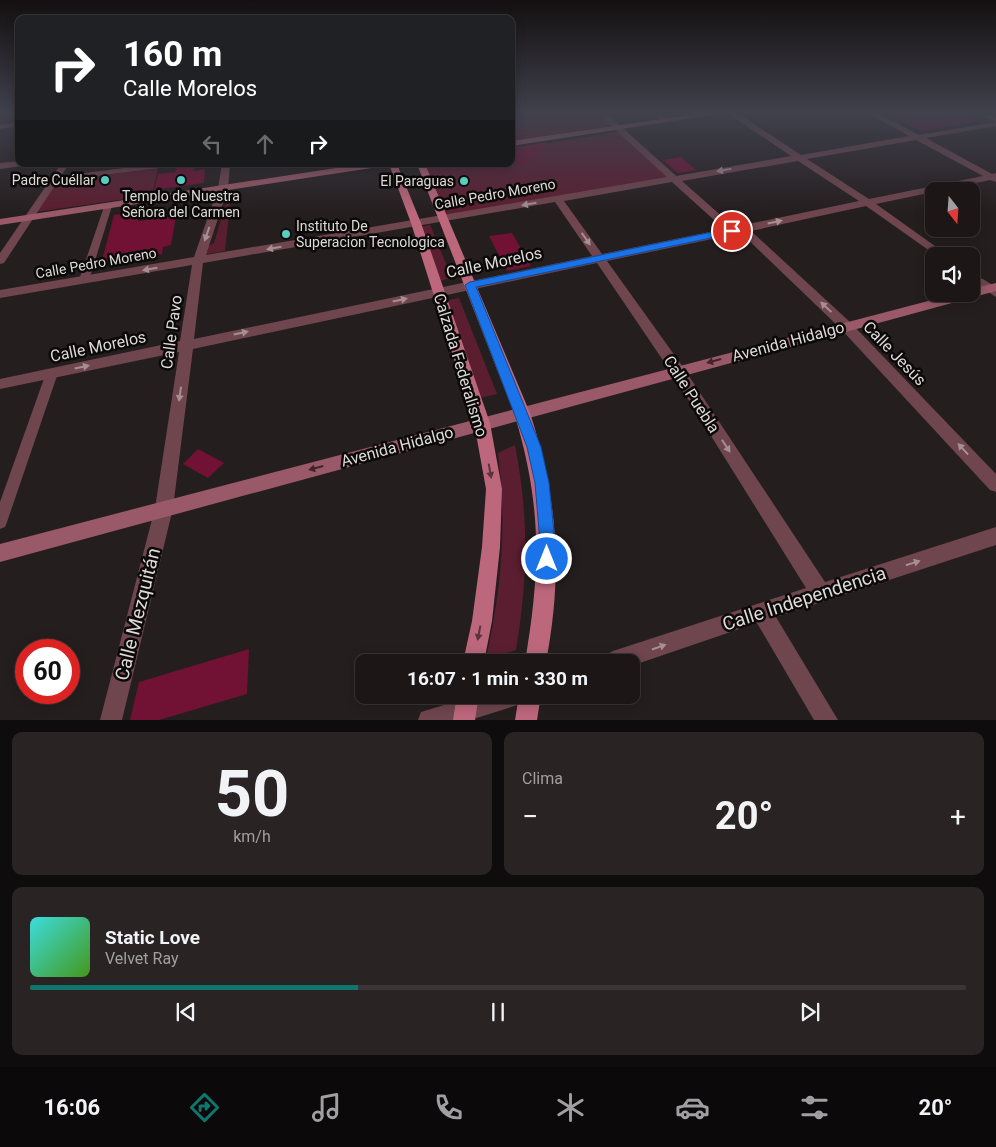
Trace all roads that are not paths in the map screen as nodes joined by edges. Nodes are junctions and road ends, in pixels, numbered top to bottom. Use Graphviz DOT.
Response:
graph roads {
  1 [pos="637,146"];
  2 [pos="781,146"];
  3 [pos="866,146"];
  4 [pos="934,146"];
  5 [pos="799,157"];
  6 [pos="15,164"];
  7 [pos="0,166"];
  8 [pos="63,167"];
  9 [pos="141,167"];
  10 [pos="226,167"];
  11 [pos="359,167"];
  12 [pos="394,167"];
  13 [pos="422,167"];
  14 [pos="995,177"];
  15 [pos="55,179"];
  16 [pos="674,179"];
  17 [pos="223,188"];
  18 [pos="558,199"];
  19 [pos="868,203"];
  20 [pos="108,206"];
  21 [pos="28,218"];
  22 [pos="443,218"];
  23 [pos="0,222"];
  24 [pos="416,223"];
  25 [pos="737,230"];
  26 [pos="931,247"];
  27 [pos="599,258"];
  28 [pos="0,261"];
  29 [pos="198,261"];
  30 [pos="84,280"];
  31 [pos="980,280"];
  32 [pos="470,285"];
  33 [pos="994,289"];
  34 [pos="980,291"];
  35 [pos="438,292"];
  36 [pos="0,294"];
  37 [pos="936,302"];
  38 [pos="846,326"];
  39 [pos="186,344"];
  40 [pos="678,370"];
  41 [pos="52,373"];
  42 [pos="0,384"];
  43 [pos="522,413"];
  44 [pos="482,423"];
  45 [pos="996,485"];
  46 [pos="164,508"];
  47 [pos="0,522"];
  48 [pos="996,536"];
  49 [pos="0,553"];
  50 [pos="821,593"];
  51 [pos="761,612"];
  52 [pos="476,654"];
  53 [pos="537,654"];
  54 [pos="637,654"];
  55 [pos="481,704"];
  56 [pos="529,704"];
  57 [pos="466,708"];
  58 [pos="110,720"];
  59 [pos="429,720"];
  60 [pos="526,720"];
  61 [pos="826,720"];
  1 -- 16 [label="street, Calle Jesús"];
  2 -- 5 [label="street"];
  3 -- 5 [label="street, Calle Pedro Moreno"];
  4 -- 14 [label="street"];
  5 -- 16 [label="street, Calle Pedro Moreno, one-way"];
  5 -- 19 [label="street"];
  6 -- 7 [label="street"];
  8 -- 15 [label="street"];
  9 -- 15 [label="street"];
  10 -- 17 [label="street, Calle Pavo"];
  11 -- 17 [label="main road"];
  12 -- 24 [label="main road, Calzada Federalismo"];
  13 -- 22 [label="main road, Calzada Federalismo"];
  14 -- 19 [label="street, Calle Morelos"];
  15 -- 21 [label="street"];
  16 -- 18 [label="street, Calle Pedro Moreno"];
  16 -- 25 [label="street, Calle Jesús"];
  17 -- 20 [label="main road"];
  17 -- 29 [label="street, Calle Pavo, one-way"];
  18 -- 22 [label="street, Calle Pedro Moreno, one-way"];
  18 -- 27 [label="street, Calle Puebla, one-way"];
  25 -- 19 [label="street, Calle Morelos, one-way"];
  19 -- 26 [label="street"];
  20 -- 21 [label="main road"];
  20 -- 30 [label="street"];
  21 -- 23 [label="main road"];
  21 -- 28 [label="street"];
  22 -- 24 [label="street, Calle Pedro Moreno"];
  22 -- 32 [label="main road, Calzada Federalismo"];
  24 -- 29 [label="street, Calle Pedro Moreno, one-way"];
  24 -- 35 [label="main road, Calzada Federalismo"];
  25 -- 27 [label="street, Calle Morelos"];
  38 -- 25 [label="street, Calle Jesús, one-way"];
  27 -- 32 [label="street, Calle Morelos"];
  27 -- 40 [label="street, Calle Puebla"];
  29 -- 30 [label="street, Calle Pedro Moreno, one-way"];
  29 -- 39 [label="street, Calle Pavo"];
  30 -- 36 [label="street, Calle Pedro Moreno"];
  31 -- 33 [label="street"];
  32 -- 35 [label="street, Calle Morelos"];
  32 -- 43 [label="main road, Calzada Federalismo"];
  33 -- 34 [label="main road, Avenida Hidalgo"];
  39 -- 35 [label="street, Calle Morelos, one-way"];
  35 -- 44 [label="main road, Calzada Federalismo"];
  37 -- 38 [label="main road, Avenida Hidalgo"];
  38 -- 40 [label="main road, Avenida Hidalgo, one-way"];
  45 -- 38 [label="street, Calle Jesús, one-way"];
  41 -- 39 [label="street, Calle Morelos, one-way"];
  39 -- 46 [label="street, Calle Pavo, one-way"];
  40 -- 43 [label="main road, Avenida Hidalgo"];
  40 -- 50 [label="street, Calle Puebla, one-way"];
  41 -- 42 [label="street, Calle Morelos"];
  41 -- 47 [label="street"];
  43 -- 44 [label="main road, Avenida Hidalgo"];
  43 -- 53 [label="main road, Calzada Federalismo"];
  44 -- 46 [label="main road, Avenida Hidalgo, one-way"];
  44 -- 52 [label="main road, Calzada Federalismo, one-way"];
  46 -- 49 [label="main road, Avenida Hidalgo"];
  46 -- 58 [label="street, Calle Mezquitán"];
  50 -- 48 [label="street, Calle Independencia, one-way"];
  50 -- 51 [label="street, Calle Independencia"];
  54 -- 51 [label="street, Calle Independencia, one-way"];
  51 -- 61 [label="street"];
  55 -- 57 [label="street"];
  56 -- 60 [label="main road"];
  57 -- 59 [label="street"];
}
